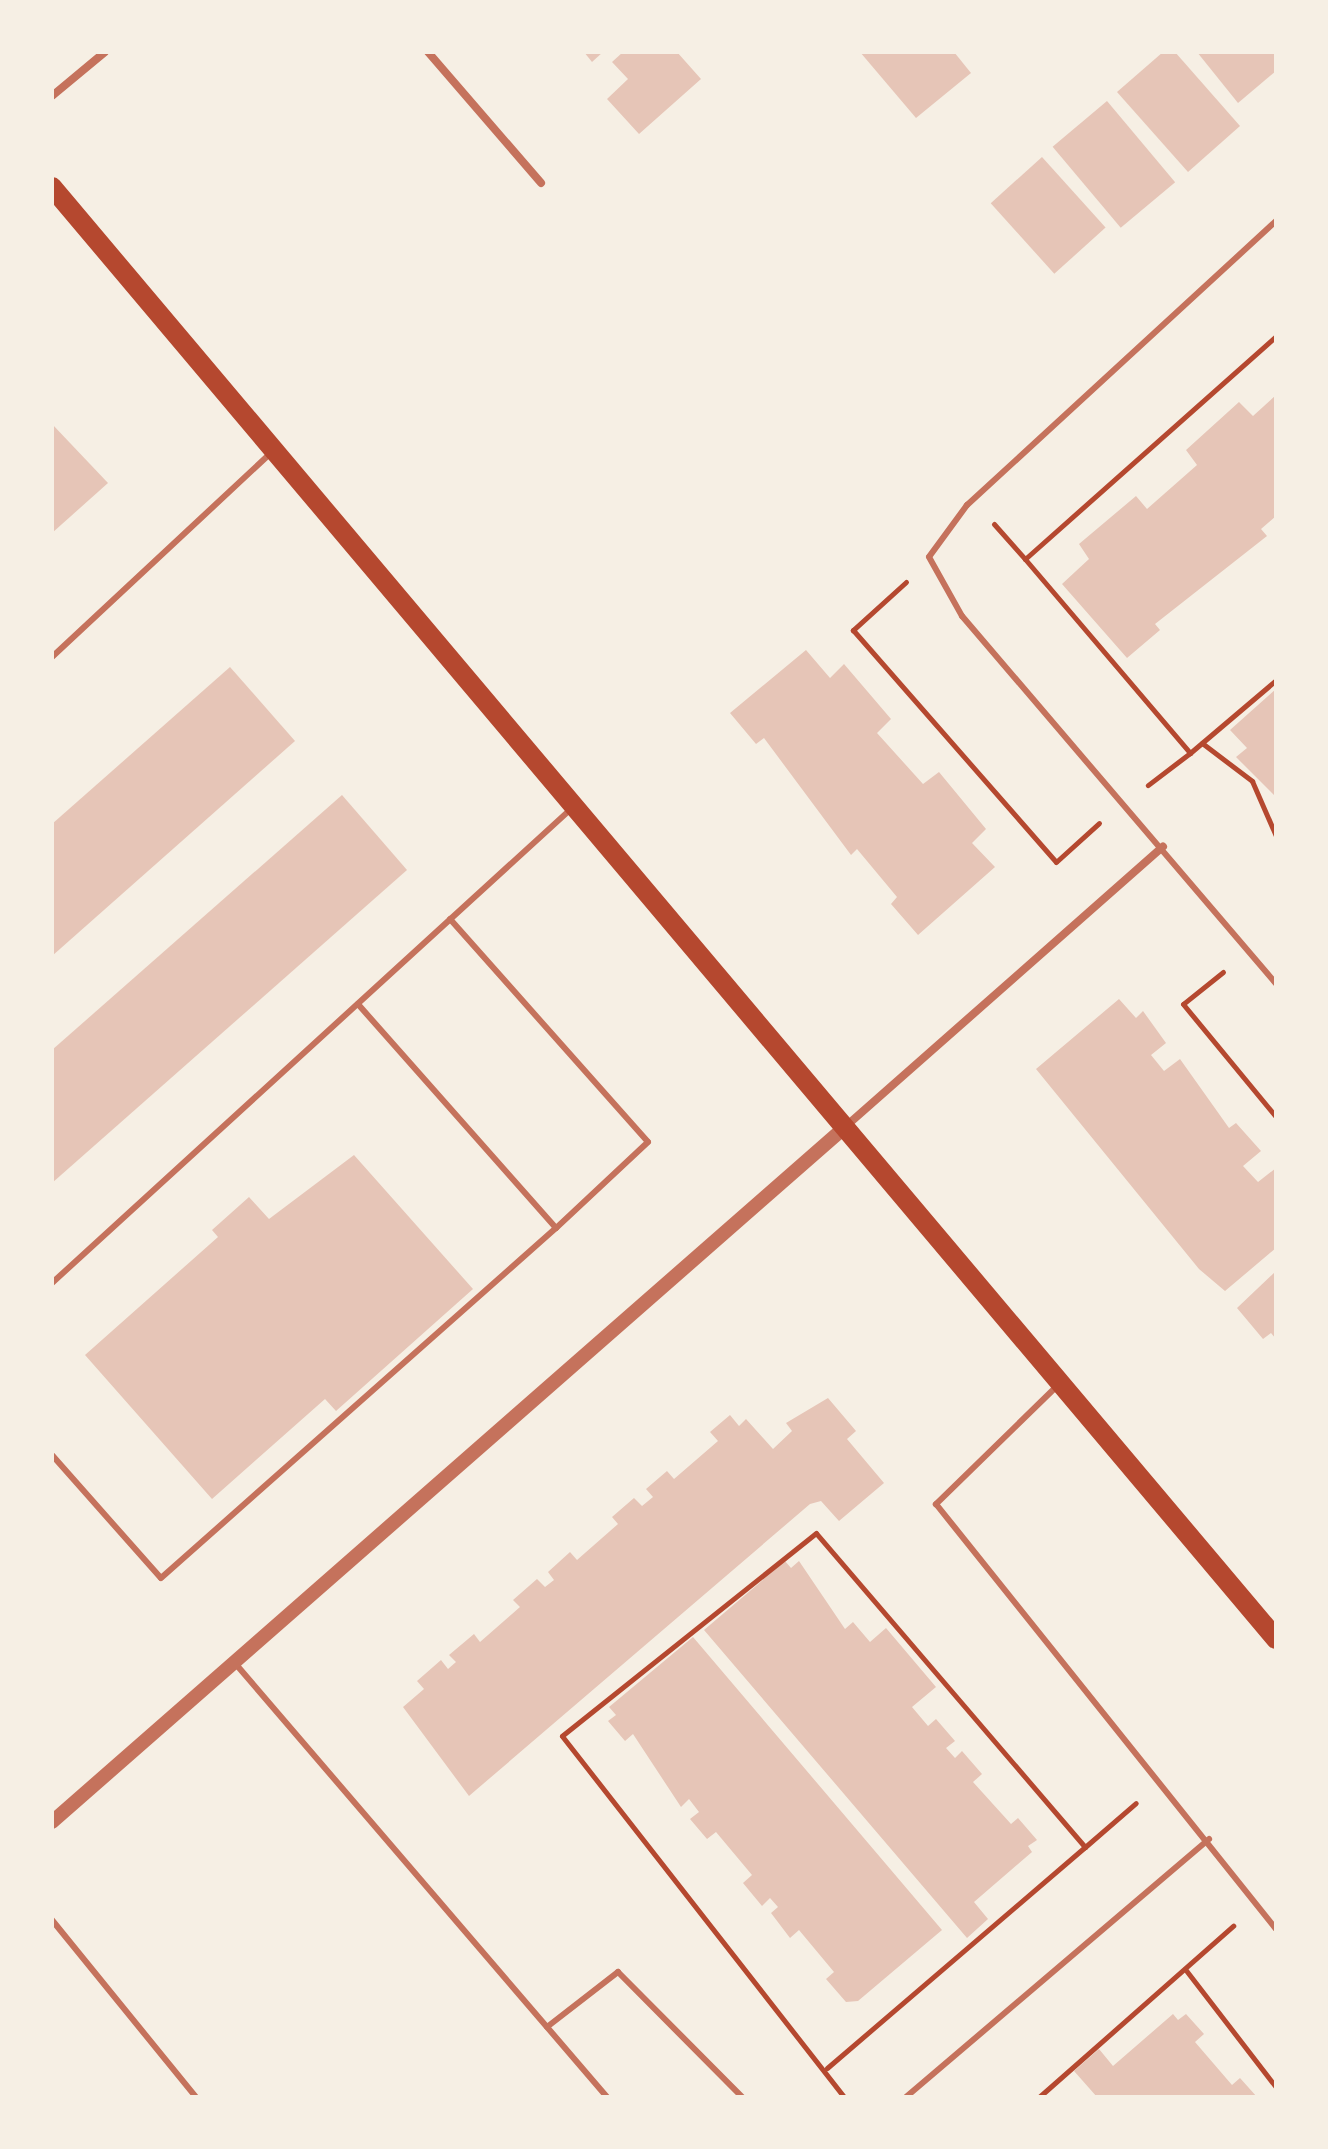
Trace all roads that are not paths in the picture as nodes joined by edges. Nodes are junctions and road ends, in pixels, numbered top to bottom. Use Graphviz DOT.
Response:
graph roads {
  1 [pos="105,52"];
  2 [pos="428,52"];
  3 [pos="52,96"];
  4 [pos="541,183"];
  5 [pos="52,187"];
  6 [pos="1276,221"];
  7 [pos="274,451"];
  8 [pos="52,657"];
  9 [pos="574,806"];
  10 [pos="1163,847"];
  11 [pos="450,919"];
  12 [pos="1276,984"];
  13 [pos="358,1004"];
  14 [pos="844,1128"];
  15 [pos="556,1228"];
  16 [pos="52,1283"];
  17 [pos="1060,1383"];
  18 [pos="52,1455"];
  19 [pos="1276,1639"];
  20 [pos="234,1662"];
  21 [pos="52,1822"];
  22 [pos="1209,1839"];
  23 [pos="52,1920"];
  24 [pos="1276,1929"];
  25 [pos="547,2027"];
  26 [pos="196,2097"];
  27 [pos="607,2097"];
  28 [pos="742,2097"];
  29 [pos="906,2097"];
  1 -- 3 [label="street"];
  2 -- 4 [label="street"];
  5 -- 7 [label="main road"];
  6 -- 10 [label="lane"];
  7 -- 8 [label="lane"];
  7 -- 9 [label="main road"];
  9 -- 11 [label="lane"];
  9 -- 14 [label="main road"];
  10 -- 12 [label="lane"];
  10 -- 14 [label="street"];
  11 -- 13 [label="lane"];
  11 -- 15 [label="lane"];
  13 -- 15 [label="lane"];
  13 -- 16 [label="lane"];
  14 -- 17 [label="main road"];
  14 -- 20 [label="street"];
  15 -- 18 [label="lane"];
  17 -- 19 [label="main road"];
  17 -- 22 [label="lane"];
  20 -- 21 [label="street"];
  20 -- 25 [label="lane"];
  22 -- 24 [label="lane"];
  22 -- 29 [label="lane"];
  23 -- 26 [label="lane"];
  25 -- 27 [label="lane"];
  25 -- 28 [label="lane"];
}
